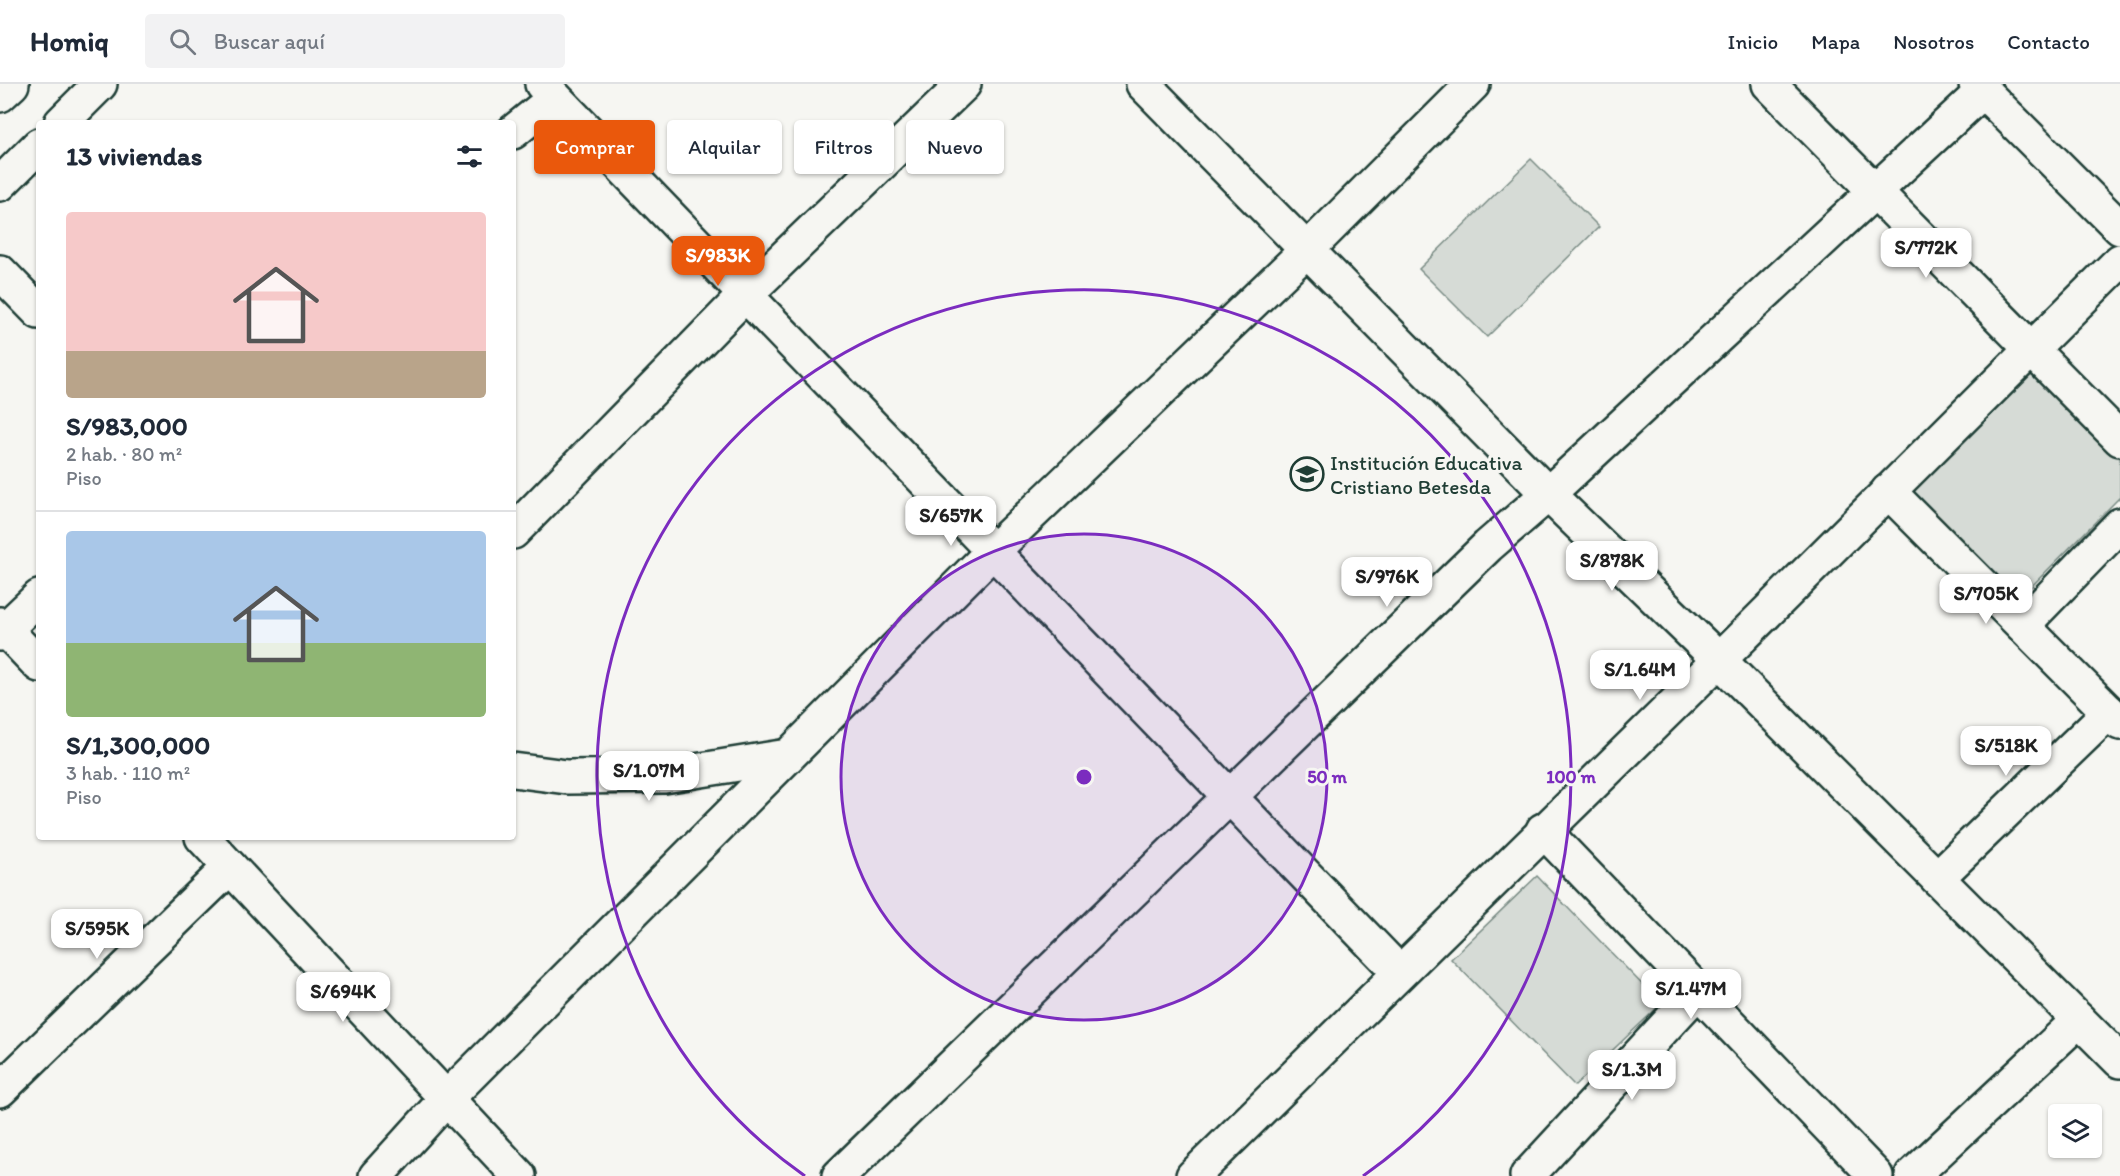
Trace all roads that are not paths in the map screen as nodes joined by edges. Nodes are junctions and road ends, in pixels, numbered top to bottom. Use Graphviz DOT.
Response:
graph roads {
  1 [pos="12,84"];
  2 [pos="100,84"];
  3 [pos="964,84"];
  4 [pos="1143,84"];
  5 [pos="1473,84"];
  6 [pos="1769,84"];
  7 [pos="1979,87"];
  8 [pos="549,91"];
  9 [pos="0,95"];
  10 [pos="64,120"];
  11 [pos="516,129"];
  12 [pos="36,148"];
  13 [pos="0,184"];
  14 [pos="1876,192"];
  15 [pos="2120,228"];
  16 [pos="1308,249"];
  17 [pos="2120,261"];
  18 [pos="0,272"];
  19 [pos="746,295"];
  20 [pos="36,309"];
  21 [pos="2031,349"];
  22 [pos="2120,439"];
  23 [pos="1888,491"];
  24 [pos="1548,494"];
  25 [pos="2120,525"];
  26 [pos="516,529"];
  27 [pos="992,552"];
  28 [pos="36,600"];
  29 [pos="2022,626"];
  30 [pos="2,629"];
  31 [pos="1719,660"];
  32 [pos="36,662"];
  33 [pos="2115,718"];
  34 [pos="788,756"];
  35 [pos="516,770"];
  36 [pos="1229,798"];
  37 [pos="1543,830"];
  38 [pos="205,840"];
  39 [pos="230,867"];
  40 [pos="1937,878"];
  41 [pos="1399,972"];
  42 [pos="1698,991"];
  43 [pos="2079,1020"];
  44 [pos="2120,1061"];
  45 [pos="4,1078"];
  46 [pos="448,1097"];
  47 [pos="376,1176"];
  48 [pos="519,1176"];
  49 [pos="839,1176"];
  50 [pos="1193,1176"];
  51 [pos="1527,1176"];
  52 [pos="1876,1176"];
  53 [pos="1912,1176"];
  1 -- 9 [label="street"];
  2 -- 10 [label="street"];
  3 -- 19 [label="street"];
  4 -- 16 [label="street"];
  5 -- 16 [label="street"];
  6 -- 14 [label="street"];
  7 -- 14 [label="street"];
  7 -- 15 [label="street"];
  8 -- 11 [label="street"];
  8 -- 19 [label="street"];
  12 -- 13 [label="street"];
  14 -- 21 [label="street"];
  14 -- 24 [label="street"];
  16 -- 24 [label="street"];
  16 -- 27 [label="street"];
  17 -- 21 [label="street"];
  18 -- 20 [label="street"];
  19 -- 26 [label="street"];
  19 -- 27 [label="street"];
  21 -- 22 [label="street"];
  21 -- 23 [label="street"];
  23 -- 29 [label="street"];
  23 -- 31 [label="street"];
  24 -- 31 [label="street"];
  24 -- 36 [label="street"];
  25 -- 29 [label="street"];
  27 -- 34 [label="street"];
  27 -- 36 [label="street"];
  28 -- 30 [label="street"];
  29 -- 33 [label="street"];
  30 -- 32 [label="street"];
  31 -- 37 [label="street"];
  31 -- 40 [label="street"];
  33 -- 40 [label="street"];
  34 -- 35 [label="street"];
  34 -- 46 [label="street"];
  36 -- 41 [label="street"];
  36 -- 49 [label="street"];
  37 -- 41 [label="street"];
  37 -- 42 [label="street"];
  38 -- 39 [label="street"];
  39 -- 45 [label="street"];
  39 -- 46 [label="street"];
  40 -- 43 [label="street"];
  41 -- 50 [label="street"];
  42 -- 51 [label="street"];
  42 -- 52 [label="street"];
  43 -- 44 [label="street"];
  43 -- 53 [label="street"];
  46 -- 47 [label="street"];
  46 -- 48 [label="street"];
}
